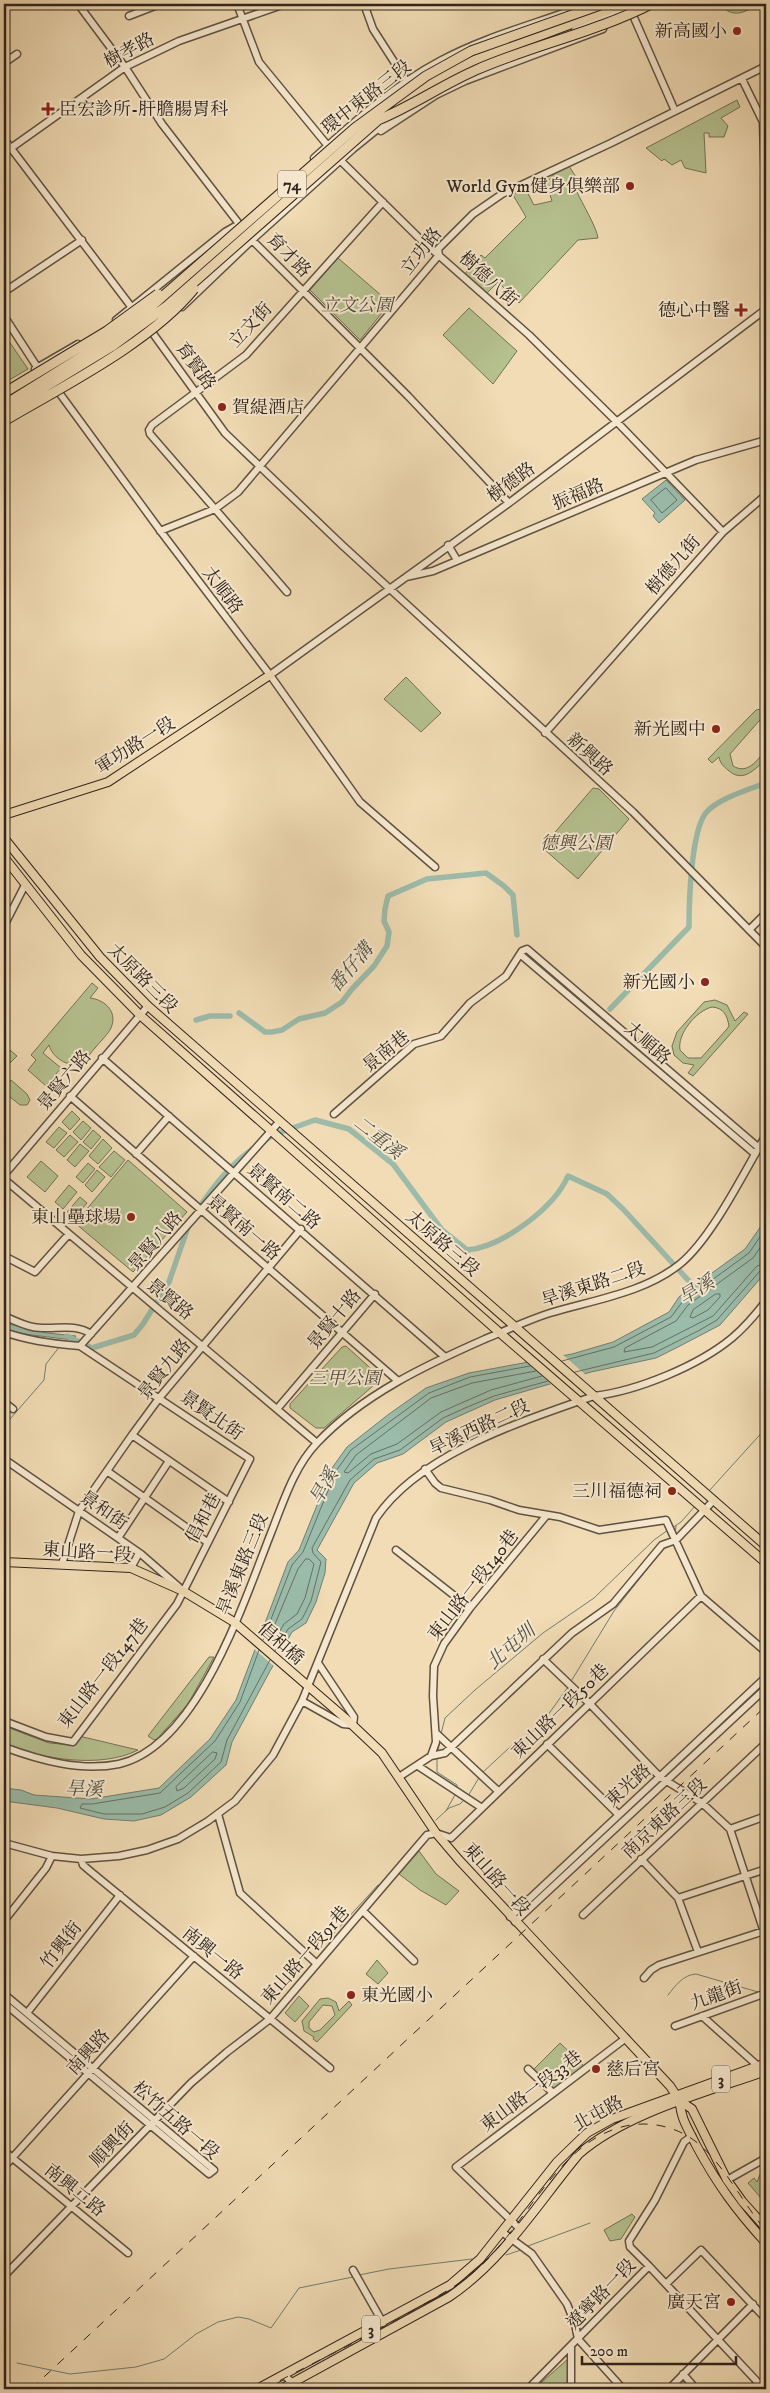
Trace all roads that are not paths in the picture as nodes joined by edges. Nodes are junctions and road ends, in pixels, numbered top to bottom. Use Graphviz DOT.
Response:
graph roads {
  1 [pos="78,4"];
  2 [pos="160,4"];
  3 [pos="237,4"];
  4 [pos="286,4"];
  5 [pos="364,4"];
  6 [pos="588,4"];
  7 [pos="603,4"];
  8 [pos="640,4"];
  9 [pos="651,4"];
  10 [pos="658,4"];
  11 [pos="627,5"];
  12 [pos="129,16"];
  13 [pos="634,16"];
  14 [pos="243,19"];
  15 [pos="17,54"];
  16 [pos="4,63"];
  17 [pos="766,66"];
  18 [pos="125,67"];
  19 [pos="742,79"];
  20 [pos="407,82"];
  21 [pos="675,111"];
  22 [pos="378,120"];
  23 [pos="4,138"];
  24 [pos="328,146"];
  25 [pos="11,148"];
  26 [pos="353,149"];
  27 [pos="4,153"];
  28 [pos="341,160"];
  29 [pos="383,202"];
  30 [pos="766,215"];
  31 [pos="239,224"];
  32 [pos="82,240"];
  33 [pos="252,240"];
  34 [pos="439,255"];
  35 [pos="204,260"];
  36 [pos="211,268"];
  37 [pos="302,290"];
  38 [pos="4,292"];
  39 [pos="131,307"];
  40 [pos="766,309"];
  41 [pos="138,314"];
  42 [pos="4,316"];
  43 [pos="150,329"];
  44 [pos="360,348"];
  45 [pos="36,368"];
  46 [pos="43,374"];
  47 [pos="4,388"];
  48 [pos="57,390"];
  49 [pos="196,391"];
  50 [pos="4,393"];
  51 [pos="4,397"];
  52 [pos="4,405"];
  53 [pos="4,412"];
  54 [pos="4,420"];
  55 [pos="616,421"];
  56 [pos="4,425"];
  57 [pos="766,440"];
  58 [pos="260,468"];
  59 [pos="667,474"];
  60 [pos="766,495"];
  61 [pos="509,503"];
  62 [pos="215,510"];
  63 [pos="160,531"];
  64 [pos="723,532"];
  65 [pos="448,545"];
  66 [pos="457,560"];
  67 [pos="402,578"];
  68 [pos="389,587"];
  69 [pos="287,592"];
  70 [pos="270,675"];
  71 [pos="545,733"];
  72 [pos="4,815"];
  73 [pos="4,838"];
  74 [pos="4,856"];
  75 [pos="435,867"];
  76 [pos="25,885"];
  77 [pos="766,913"];
  78 [pos="4,926"];
  79 [pos="749,930"];
  80 [pos="766,947"];
  81 [pos="527,949"];
  82 [pos="521,955"];
  83 [pos="148,1006"];
  84 [pos="599,1010"];
  85 [pos="140,1015"];
  86 [pos="599,1020"];
  87 [pos="102,1058"];
  88 [pos="70,1096"];
  89 [pos="334,1114"];
  90 [pos="169,1116"];
  91 [pos="280,1122"];
  92 [pos="272,1131"];
  93 [pos="766,1135"];
  94 [pos="759,1148"];
  95 [pos="136,1154"];
  96 [pos="755,1154"];
  97 [pos="235,1173"];
  98 [pos="4,1175"];
  99 [pos="4,1179"];
  100 [pos="201,1211"];
  101 [pos="300,1229"];
  102 [pos="68,1235"];
  103 [pos="4,1256"];
  104 [pos="268,1268"];
  105 [pos="133,1289"];
  106 [pos="375,1294"];
  107 [pos="766,1301"];
  108 [pos="4,1316"];
  109 [pos="515,1326"];
  110 [pos="4,1332"];
  111 [pos="342,1332"];
  112 [pos="504,1333"];
  113 [pos="90,1334"];
  114 [pos="202,1345"];
  115 [pos="80,1346"];
  116 [pos="446,1357"];
  117 [pos="398,1380"];
  118 [pos="590,1393"];
  119 [pos="160,1397"];
  120 [pos="580,1401"];
  121 [pos="4,1402"];
  122 [pos="13,1409"];
  123 [pos="277,1409"];
  124 [pos="132,1435"];
  125 [pos="317,1443"];
  126 [pos="4,1459"];
  127 [pos="250,1459"];
  128 [pos="169,1461"];
  129 [pos="425,1469"];
  130 [pos="106,1471"];
  131 [pos="144,1497"];
  132 [pos="714,1500"];
  133 [pos="229,1502"];
  134 [pos="79,1511"];
  135 [pos="704,1511"];
  136 [pos="546,1516"];
  137 [pos="118,1538"];
  138 [pos="676,1540"];
  139 [pos="207,1542"];
  140 [pos="766,1546"];
  141 [pos="396,1550"];
  142 [pos="140,1554"];
  143 [pos="4,1562"];
  144 [pos="766,1563"];
  145 [pos="62,1564"];
  146 [pos="131,1568"];
  147 [pos="183,1591"];
  148 [pos="701,1596"];
  149 [pos="470,1608"];
  150 [pos="234,1622"];
  151 [pos="242,1629"];
  152 [pos="766,1652"];
  153 [pos="543,1659"];
  154 [pos="318,1663"];
  155 [pos="766,1677"];
  156 [pos="301,1680"];
  157 [pos="308,1687"];
  158 [pos="766,1688"];
  159 [pos="302,1701"];
  160 [pos="589,1703"];
  161 [pos="4,1721"];
  162 [pos="353,1725"];
  163 [pos="437,1734"];
  164 [pos="766,1743"];
  165 [pos="547,1744"];
  166 [pos="4,1747"];
  167 [pos="452,1747"];
  168 [pos="431,1756"];
  169 [pos="418,1766"];
  170 [pos="399,1778"];
  171 [pos="663,1778"];
  172 [pos="498,1791"];
  173 [pos="702,1803"];
  174 [pos="482,1808"];
  175 [pos="218,1814"];
  176 [pos="618,1814"];
  177 [pos="766,1816"];
  178 [pos="730,1829"];
  179 [pos="436,1833"];
  180 [pos="4,1843"];
  181 [pos="52,1856"];
  182 [pos="81,1859"];
  183 [pos="641,1859"];
  184 [pos="766,1869"];
  185 [pos="746,1876"];
  186 [pos="120,1895"];
  187 [pos="678,1898"];
  188 [pos="363,1911"];
  189 [pos="583,1915"];
  190 [pos="513,1920"];
  191 [pos="4,1921"];
  192 [pos="765,1935"];
  193 [pos="698,1952"];
  194 [pos="194,1956"];
  195 [pos="414,1961"];
  196 [pos="317,1964"];
  197 [pos="644,1978"];
  198 [pos="766,1992"];
  199 [pos="4,1994"];
  200 [pos="4,2003"];
  201 [pos="27,2013"];
  202 [pos="702,2016"];
  203 [pos="270,2019"];
  204 [pos="675,2026"];
  205 [pos="626,2038"];
  206 [pos="766,2063"];
  207 [pos="758,2066"];
  208 [pos="330,2068"];
  209 [pos="528,2069"];
  210 [pos="766,2071"];
  211 [pos="91,2072"];
  212 [pos="553,2093"];
  213 [pos="678,2098"];
  214 [pos="154,2123"];
  215 [pos="692,2136"];
  216 [pos="4,2151"];
  217 [pos="12,2158"];
  218 [pos="766,2158"];
  219 [pos="4,2167"];
  220 [pos="727,2180"];
  221 [pos="71,2207"];
  222 [pos="510,2221"];
  223 [pos="519,2228"];
  224 [pos="766,2228"];
  225 [pos="502,2232"];
  226 [pos="511,2238"];
  227 [pos="766,2243"];
  228 [pos="128,2253"];
  229 [pos="649,2266"];
  230 [pos="354,2271"];
  231 [pos="4,2276"];
  232 [pos="666,2284"];
  233 [pos="753,2304"];
  234 [pos="766,2319"];
  235 [pos="382,2323"];
  236 [pos="578,2339"];
  237 [pos="717,2340"];
  238 [pos="571,2347"];
  239 [pos="683,2374"];
  240 [pos="284,2375"];
  241 [pos="296,2386"];
  242 [pos="257,2389"];
  243 [pos="281,2389"];
  244 [pos="528,2389"];
  245 [pos="571,2389"];
  246 [pos="623,2389"];
  247 [pos="669,2389"];
  248 [pos="696,2389"];
  249 [pos="764,2389"];
  1 -- 18 [label="street, 育才路"];
  2 -- 12 [label="street"];
  3 -- 14 [label="street"];
  4 -- 14 [label="street, 樹孝路"];
  5 -- 20 [label="street"];
  6 -- 20 [label="street, 環中東路三段"];
  7 -- 35 [label="highway, 74, bridge"];
  8 -- 11 [label="street, 環中東路三段"];
  9 -- 22 [label="highway, 74, bridge"];
  10 -- 13 [label="street, 環中東路三段"];
  11 -- 13 [label="street"];
  11 -- 22 [label="highway, 74, bridge"];
  11 -- 26 [label="street, 環中東路三段"];
  13 -- 21 [label="street"];
  13 -- 26 [label="street, 環中東路三段"];
  14 -- 18 [label="street, 樹孝路"];
  14 -- 24 [label="street"];
  15 -- 16 [label="street"];
  17 -- 19 [label="street, 立功路"];
  18 -- 25 [label="street, 樹孝路"];
  18 -- 31 [label="street, 育才路"];
  19 -- 21 [label="street, 立功路"];
  19 -- 30 [label="street"];
  20 -- 24 [label="street, 環中東路三段"];
  21 -- 34 [label="street, 立功路"];
  22 -- 36 [label="highway, 74, bridge"];
  23 -- 25 [label="street, 育賢路"];
  24 -- 31 [label="street, 環中東路三段"];
  25 -- 27 [label="street, 樹孝路"];
  25 -- 32 [label="street, 育賢路"];
  26 -- 28 [label="street, 環中東路三段"];
  28 -- 29 [label="street, 樹德八街"];
  28 -- 33 [label="street, 環中東路三段"];
  29 -- 34 [label="street, 樹德八街"];
  29 -- 37 [label="street, 立文街"];
  31 -- 33 [label="street, 育才路"];
  31 -- 39 [label="street, 環中東路三段"];
  31 -- 41 [label="street, 環中東路三段"];
  32 -- 38 [label="street"];
  32 -- 39 [label="street, 育賢路"];
  33 -- 37 [label="street, 育才路"];
  33 -- 43 [label="street, 環中東路三段"];
  34 -- 44 [label="street, 立功路"];
  34 -- 55 [label="street, 樹德八街"];
  35 -- 50 [label="highway, bridge"];
  35 -- 52 [label="highway, 74, bridge"];
  36 -- 53 [label="highway, 74, bridge"];
  36 -- 54 [label="highway, bridge"];
  37 -- 44 [label="street, 育才路"];
  37 -- 49 [label="street, 立文街"];
  39 -- 41 [label="street, 育賢路"];
  39 -- 45 [label="street, 環中東路三段"];
  40 -- 55 [label="street, 樹德路"];
  41 -- 43 [label="street, 育賢路"];
  41 -- 46 [label="street, 環中東路三段"];
  42 -- 45 [label="street, 太順路"];
  43 -- 48 [label="street, 環中東路三段"];
  43 -- 49 [label="street, 育賢路"];
  44 -- 58 [label="street, 立功路"];
  44 -- 61 [label="street, 育才路"];
  45 -- 46 [label="street, 太順路"];
  45 -- 47 [label="street, 環中東路三段"];
  46 -- 48 [label="street, 太順路"];
  46 -- 51 [label="street, 環中東路三段"];
  48 -- 54 [label="street, 環中東路三段"];
  48 -- 56 [label="street, 環中東路三段"];
  48 -- 63 [label="street, 太順路"];
  49 -- 58 [label="street, 育賢路"];
  49 -- 62 [label="street, 立文街"];
  55 -- 59 [label="street, 樹德九街"];
  55 -- 61 [label="street, 樹德路"];
  57 -- 59 [label="street, 振福路"];
  58 -- 62 [label="street, 立功路"];
  58 -- 68 [label="street, 育賢路"];
  59 -- 64 [label="street, 樹德九街"];
  59 -- 66 [label="street, 振福路"];
  60 -- 64 [label="street"];
  61 -- 65 [label="street, 樹德路"];
  62 -- 63 [label="street, 立功路"];
  62 -- 69 [label="street, 立文街"];
  63 -- 70 [label="street, 太順路"];
  64 -- 71 [label="street, 樹德九街"];
  65 -- 66 [label="street"];
  65 -- 67 [label="street, 樹德路"];
  66 -- 67 [label="street, 振福路"];
  67 -- 68 [label="street, 樹德路"];
  68 -- 70 [label="street, 樹德路"];
  68 -- 71 [label="street, 新興路"];
  70 -- 72 [label="main road, 軍功路一段"];
  70 -- 75 [label="street, 太順路"];
  71 -- 79 [label="street, 新興路"];
  73 -- 83 [label="main road, 太原路三段"];
  74 -- 76 [label="main road, 太原路三段"];
  76 -- 78 [label="street"];
  76 -- 85 [label="main road, 太原路三段"];
  77 -- 79 [label="street"];
  79 -- 80 [label="street, 新興路"];
  81 -- 82 [label="street, 景南巷"];
  81 -- 84 [label="street, 太順路"];
  82 -- 86 [label="street, 太順路"];
  82 -- 89 [label="street, 景南巷"];
  83 -- 85 [label="street, 景賢六路"];
  83 -- 91 [label="main road, 太原路三段"];
  84 -- 86 [label="street"];
  84 -- 94 [label="street, 太順路"];
  85 -- 87 [label="street, 景賢六路"];
  85 -- 92 [label="main road, 太原路三段"];
  86 -- 96 [label="street, 太順路"];
  87 -- 88 [label="street, 景賢六路"];
  87 -- 90 [label="street, 景賢南二路"];
  88 -- 95 [label="street, 景賢南一路"];
  88 -- 98 [label="street, 景賢六路"];
  90 -- 95 [label="street"];
  90 -- 97 [label="street, 景賢南二路"];
  91 -- 92 [label="street, 景賢八路"];
  91 -- 109 [label="main road, 太原路三段"];
  92 -- 97 [label="street, 景賢八路"];
  92 -- 112 [label="main road, 太原路三段"];
  93 -- 94 [label="street, 旱溪東路二段"];
  94 -- 96 [label="street, 旱溪東路二段"];
  95 -- 100 [label="street, 景賢南一路"];
  96 -- 109 [label="street, 旱溪東路二段"];
  97 -- 100 [label="street, 景賢八路"];
  97 -- 101 [label="street, 景賢南二路"];
  99 -- 102 [label="street, 景賢路"];
  100 -- 104 [label="street, 景賢南一路"];
  100 -- 105 [label="street, 景賢八路"];
  101 -- 104 [label="street, 景賢九路"];
  101 -- 106 [label="street, 景賢南二路"];
  102 -- 103 [label="street"];
  102 -- 105 [label="street, 景賢路"];
  104 -- 111 [label="street, 景賢南一路"];
  104 -- 114 [label="street, 景賢九路"];
  105 -- 113 [label="street, 景賢八路"];
  105 -- 114 [label="street, 景賢路"];
  106 -- 111 [label="street, 景賢十路"];
  106 -- 116 [label="street, 景賢南二路"];
  107 -- 118 [label="street, 旱溪西路二段"];
  108 -- 113 [label="street"];
  109 -- 112 [label="street, 旱溪東路二段"];
  109 -- 118 [label="main road, 太原路三段"];
  110 -- 115 [label="street"];
  111 -- 117 [label="street, 景賢南一路"];
  111 -- 123 [label="street, 景賢十路"];
  112 -- 116 [label="street, 旱溪東路三段"];
  112 -- 120 [label="main road, 太原路三段"];
  113 -- 115 [label="street, 景賢八路"];
  114 -- 119 [label="street, 景賢九路"];
  114 -- 123 [label="street, 景賢路"];
  115 -- 119 [label="street, 景賢北街"];
  116 -- 117 [label="street, 旱溪東路三段"];
  117 -- 125 [label="street, 旱溪東路三段"];
  118 -- 120 [label="street, 旱溪西路二段"];
  118 -- 132 [label="main road"];
  119 -- 124 [label="street, 景賢九路"];
  119 -- 127 [label="street, 景賢北街"];
  120 -- 129 [label="street, 旱溪西路二段"];
  120 -- 135 [label="main road"];
  121 -- 122 [label="street"];
  123 -- 125 [label="street, 景賢路"];
  124 -- 128 [label="street"];
  124 -- 130 [label="street, 景賢九路"];
  125 -- 150 [label="street, 旱溪東路三段"];
  126 -- 134 [label="street, 景和街"];
  127 -- 133 [label="street, 倡和巷"];
  128 -- 131 [label="street"];
  128 -- 133 [label="street"];
  129 -- 136 [label="street"];
  129 -- 154 [label="street, 旱溪西路二段"];
  130 -- 131 [label="street"];
  130 -- 134 [label="street, 景賢九路"];
  131 -- 137 [label="street"];
  131 -- 139 [label="street"];
  132 -- 135 [label="street"];
  132 -- 140 [label="main road"];
  133 -- 139 [label="street, 倡和巷"];
  134 -- 137 [label="street, 景和街"];
  134 -- 145 [label="street, 景賢九路"];
  135 -- 138 [label="street"];
  135 -- 144 [label="main road"];
  136 -- 138 [label="street"];
  136 -- 149 [label="street, 東山路一段140巷"];
  137 -- 142 [label="street, 景和街"];
  138 -- 148 [label="street"];
  138 -- 153 [label="street"];
  139 -- 147 [label="street, 倡和巷"];
  141 -- 149 [label="street"];
  142 -- 146 [label="street"];
  142 -- 147 [label="street, 景和街"];
  143 -- 145 [label="main road, 東山路一段"];
  145 -- 146 [label="main road, 東山路一段"];
  146 -- 147 [label="main road, 東山路一段"];
  147 -- 150 [label="main road, 東山路一段"];
  147 -- 161 [label="street, 東山路一段147巷"];
  148 -- 152 [label="street"];
  148 -- 160 [label="street, 東山路一段50巷"];
  149 -- 163 [label="street, 東山路一段140巷"];
  150 -- 151 [label="main road, 東山路一段"];
  150 -- 166 [label="street, 旱溪東路三段"];
  151 -- 156 [label="main road, 倡和橋"];
  153 -- 160 [label="street"];
  153 -- 167 [label="street"];
  154 -- 157 [label="street, 旱溪西路二段"];
  154 -- 162 [label="street"];
  155 -- 171 [label="street, 東光路"];
  156 -- 157 [label="main road, 東山路一段"];
  157 -- 159 [label="street, 旱溪西路二段"];
  157 -- 162 [label="main road, 東山路一段"];
  158 -- 171 [label="street, 東光路"];
  159 -- 162 [label="street"];
  159 -- 175 [label="street, 旱溪西路二段"];
  160 -- 165 [label="street, 東山路一段50巷"];
  160 -- 171 [label="street"];
  162 -- 170 [label="main road, 東山路一段"];
  163 -- 167 [label="street"];
  163 -- 168 [label="street, 東山路一段140巷"];
  164 -- 173 [label="street, 南京東路三段"];
  165 -- 172 [label="street, 東山路一段50巷"];
  165 -- 176 [label="street"];
  167 -- 168 [label="street"];
  167 -- 172 [label="street"];
  168 -- 169 [label="street"];
  169 -- 170 [label="street"];
  169 -- 174 [label="street"];
  170 -- 179 [label="main road, 東山路一段"];
  171 -- 173 [label="street"];
  171 -- 176 [label="street, 東光路"];
  171 -- 190 [label="street, 東光路"];
  172 -- 174 [label="street, 東山路一段50巷"];
  173 -- 178 [label="street"];
  173 -- 183 [label="street, 南京東路三段"];
  174 -- 179 [label="street, 東山路一段50巷"];
  175 -- 182 [label="street, 旱溪西路二段"];
  175 -- 196 [label="street"];
  176 -- 190 [label="street, 東光路"];
  177 -- 178 [label="street"];
  178 -- 185 [label="street"];
  179 -- 188 [label="street, 東山路一段91巷"];
  179 -- 190 [label="main road, 東山路一段"];
  180 -- 181 [label="street, 旱溪西路二段"];
  181 -- 182 [label="street, 旱溪西路二段"];
  181 -- 191 [label="street"];
  182 -- 186 [label="street, 南興一路"];
  183 -- 187 [label="street"];
  183 -- 189 [label="street, 南京東路三段"];
  184 -- 185 [label="street"];
  185 -- 187 [label="street"];
  185 -- 192 [label="street"];
  186 -- 194 [label="street, 南興一路"];
  186 -- 201 [label="street, 竹興街"];
  187 -- 193 [label="street"];
  188 -- 195 [label="street, 東山路一段91巷"];
  188 -- 196 [label="street, 東山路一段91巷"];
  190 -- 205 [label="main road, 東山路一段"];
  192 -- 193 [label="street"];
  193 -- 197 [label="street"];
  194 -- 203 [label="street, 南興一路"];
  194 -- 211 [label="street, 南興路"];
  196 -- 203 [label="street, 東山路一段91巷"];
  198 -- 202 [label="street, 九龍街"];
  199 -- 201 [label="street, 松竹五路一段"];
  200 -- 211 [label="street, 松竹五路一段"];
  201 -- 211 [label="street, 松竹五路一段"];
  202 -- 204 [label="street, 九龍街"];
  202 -- 207 [label="street"];
  203 -- 208 [label="street, 南興一路"];
  203 -- 214 [label="street, 順興街"];
  205 -- 212 [label="street, 東山路一段33巷"];
  205 -- 213 [label="main road, 東山路一段"];
  206 -- 207 [label="main road, 北屯路 / 3"];
  207 -- 213 [label="main road, 北屯路 / 3"];
  209 -- 212 [label="street"];
  210 -- 213 [label="main road, 北屯路 / 3"];
  211 -- 214 [label="street, 松竹五路一段"];
  211 -- 217 [label="street, 南興路"];
  212 -- 222 [label="street, 東山路一段33巷"];
  213 -- 215 [label="main road"];
  213 -- 220 [label="main road, 東山路一段"];
  213 -- 222 [label="main road, 北屯路 / 3"];
  213 -- 223 [label="main road, 北屯路 / 3"];
  214 -- 214 [label="street, 松竹五路一段"];
  214 -- 221 [label="street, 順興街"];
  215 -- 227 [label="main road"];
  215 -- 229 [label="street, 遼寧路一段"];
  216 -- 217 [label="street, 南興二路"];
  217 -- 219 [label="street, 南興路"];
  217 -- 221 [label="street, 南興二路"];
  218 -- 220 [label="street"];
  220 -- 224 [label="main road, 東山路一段"];
  221 -- 228 [label="street, 南興二路"];
  221 -- 231 [label="street, 順興街"];
  222 -- 223 [label="street"];
  222 -- 225 [label="main road, 北屯路 / 3"];
  223 -- 226 [label="main road, 北屯路 / 3"];
  225 -- 226 [label="street"];
  225 -- 235 [label="main road, 北屯路 / 3"];
  226 -- 236 [label="street"];
  226 -- 241 [label="main road, 北屯路 / 3"];
  229 -- 232 [label="street"];
  229 -- 236 [label="street, 遼寧路一段"];
  230 -- 235 [label="street"];
  232 -- 233 [label="street"];
  232 -- 237 [label="street"];
  233 -- 234 [label="street"];
  233 -- 237 [label="street"];
  235 -- 240 [label="main road, 3"];
  236 -- 238 [label="street, 遼寧路一段"];
  236 -- 246 [label="street"];
  237 -- 239 [label="street"];
  237 -- 249 [label="street"];
  238 -- 244 [label="street, 遼寧路一段"];
  238 -- 245 [label="street"];
  239 -- 247 [label="street"];
  239 -- 248 [label="street"];
  240 -- 241 [label="street"];
  240 -- 242 [label="main road, 3"];
  241 -- 243 [label="main road, 3"];
}
